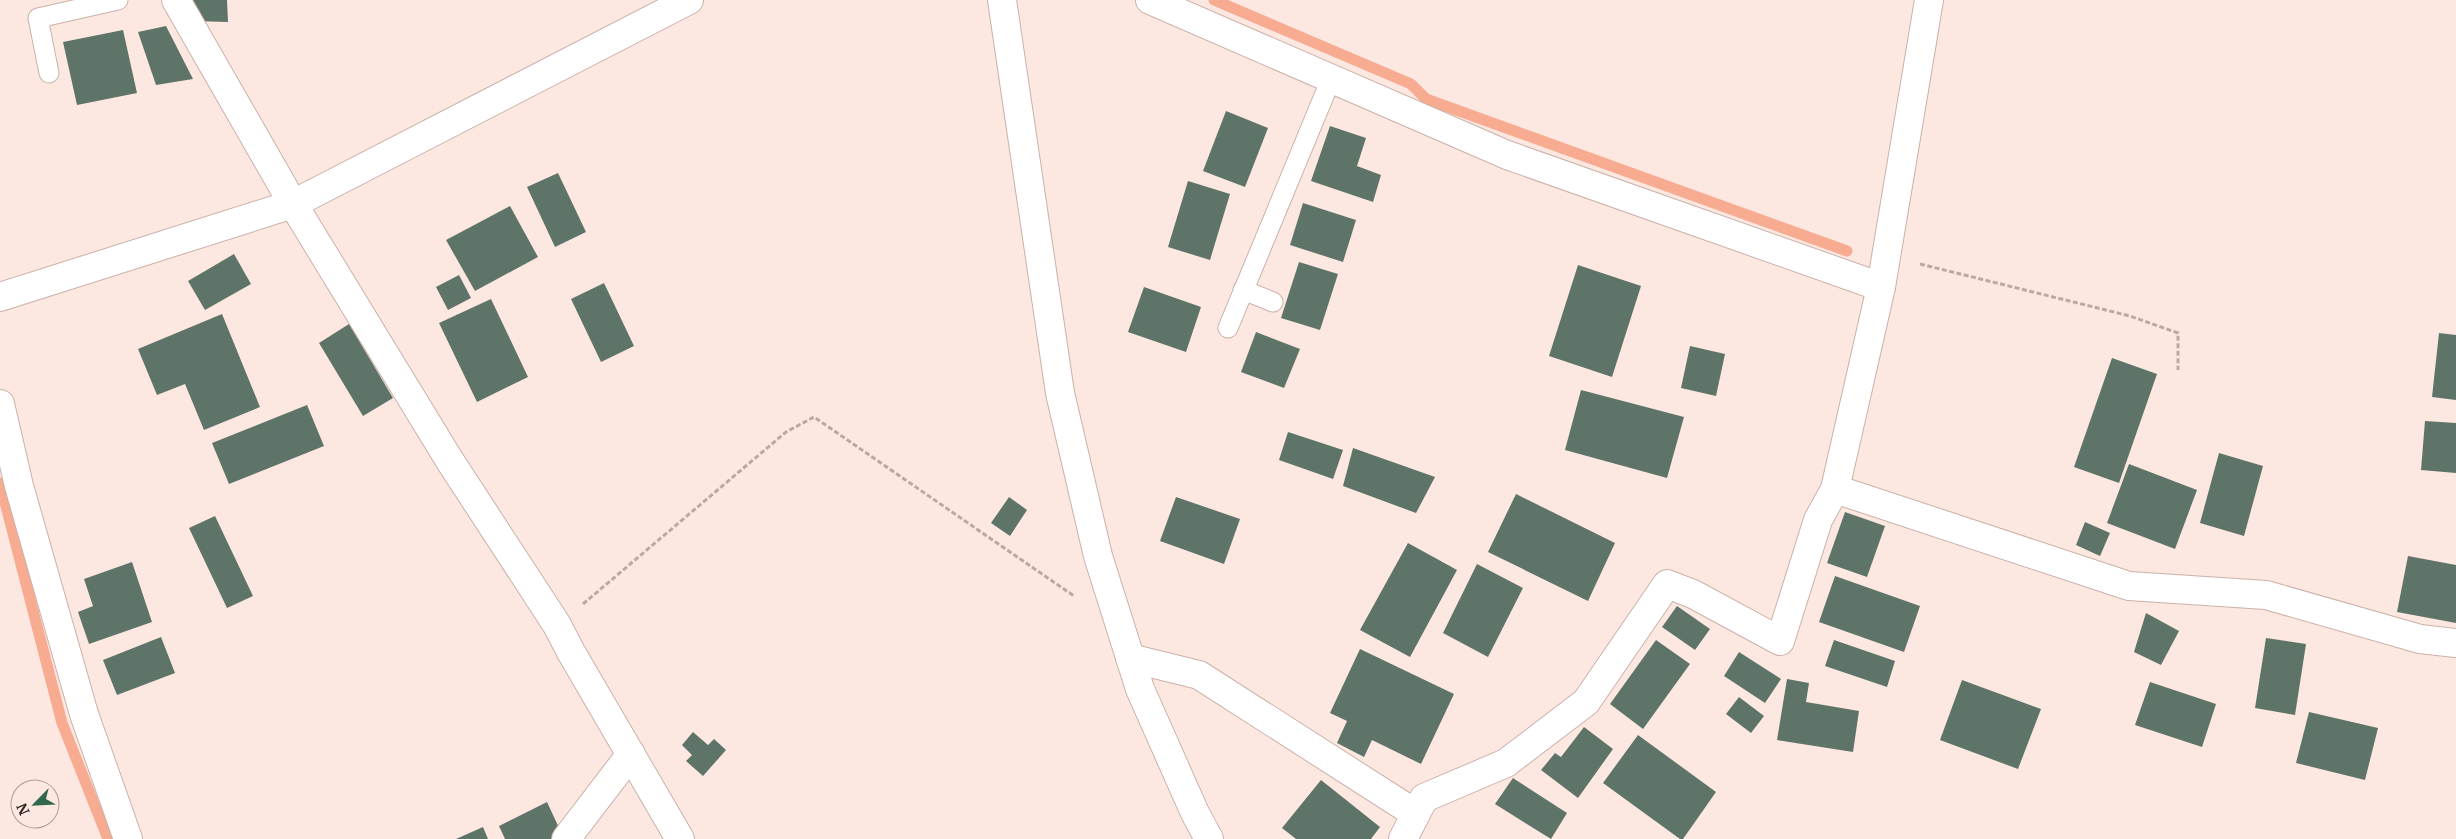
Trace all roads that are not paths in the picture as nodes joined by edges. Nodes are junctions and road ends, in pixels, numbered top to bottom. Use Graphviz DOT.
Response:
graph roads {
  1 [pos="118,0"];
  2 [pos="176,0"];
  3 [pos="689,0"];
  4 [pos="1002,0"];
  5 [pos="1150,0"];
  6 [pos="1929,0"];
  7 [pos="49,72"];
  8 [pos="1331,79"];
  9 [pos="293,204"];
  10 [pos="1881,287"];
  11 [pos="1243,290"];
  12 [pos="0,298"];
  13 [pos="1273,302"];
  14 [pos="1228,328"];
  15 [pos="0,404"];
  16 [pos="1835,489"];
  17 [pos="2456,643"];
  18 [pos="1130,658"];
  19 [pos="631,754"];
  20 [pos="1416,814"];
  21 [pos="128,839"];
  22 [pos="566,839"];
  23 [pos="680,839"];
  24 [pos="1209,839"];
  25 [pos="1403,839"];
  1 -- 7 [label="lane"];
  2 -- 9 [label="street"];
  3 -- 9 [label="street"];
  4 -- 18 [label="street"];
  5 -- 8 [label="street"];
  6 -- 10 [label="street"];
  8 -- 10 [label="street"];
  8 -- 11 [label="lane"];
  9 -- 12 [label="street"];
  9 -- 19 [label="street"];
  10 -- 16 [label="street"];
  11 -- 13 [label="lane"];
  11 -- 14 [label="lane"];
  15 -- 21 [label="street"];
  16 -- 17 [label="street"];
  16 -- 20 [label="street"];
  18 -- 20 [label="street"];
  18 -- 24 [label="street"];
  19 -- 22 [label="street"];
  19 -- 23 [label="street"];
  20 -- 25 [label="street"];
}
